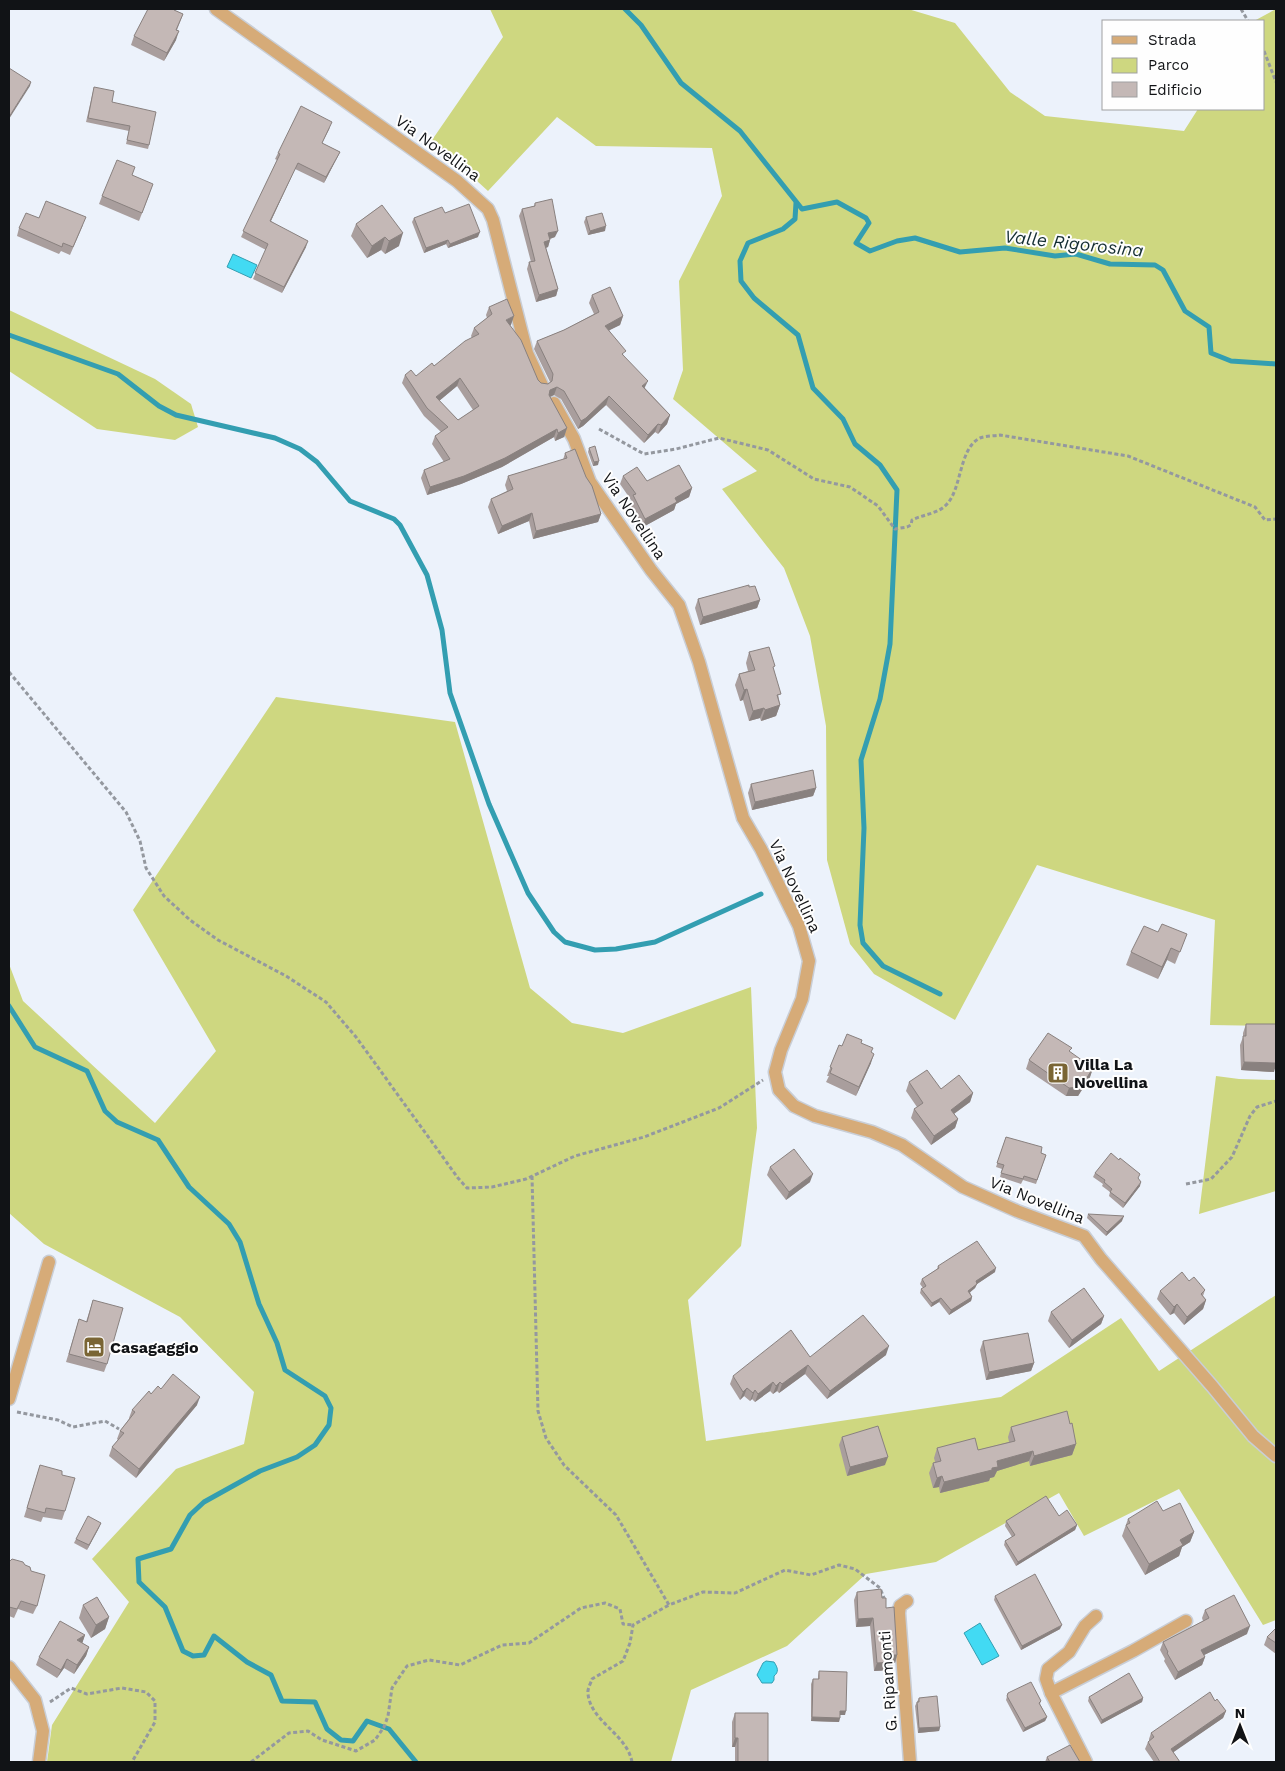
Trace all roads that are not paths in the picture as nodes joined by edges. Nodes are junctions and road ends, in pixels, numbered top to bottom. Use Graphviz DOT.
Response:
graph roads {
  1 [pos="216,9"];
  2 [pos="542,385"];
  3 [pos="554,403"];
  4 [pos="49,1262"];
  5 [pos="9,1399"];
  6 [pos="1276,1456"];
  7 [pos="907,1601"];
  8 [pos="1096,1616"];
  9 [pos="1186,1621"];
  10 [pos="9,1667"];
  11 [pos="1051,1693"];
  12 [pos="39,1762"];
  13 [pos="910,1762"];
  14 [pos="1086,1762"];
  1 -- 2 [label="street, Via Novellina"];
  3 -- 6 [label="street, Via Novellina"];
  4 -- 5 [label="street"];
  7 -- 13 [label="street, G. Ripamonti"];
  8 -- 11 [label="street"];
  9 -- 11 [label="street"];
  10 -- 12 [label="street"];
  11 -- 14 [label="street"];
}
